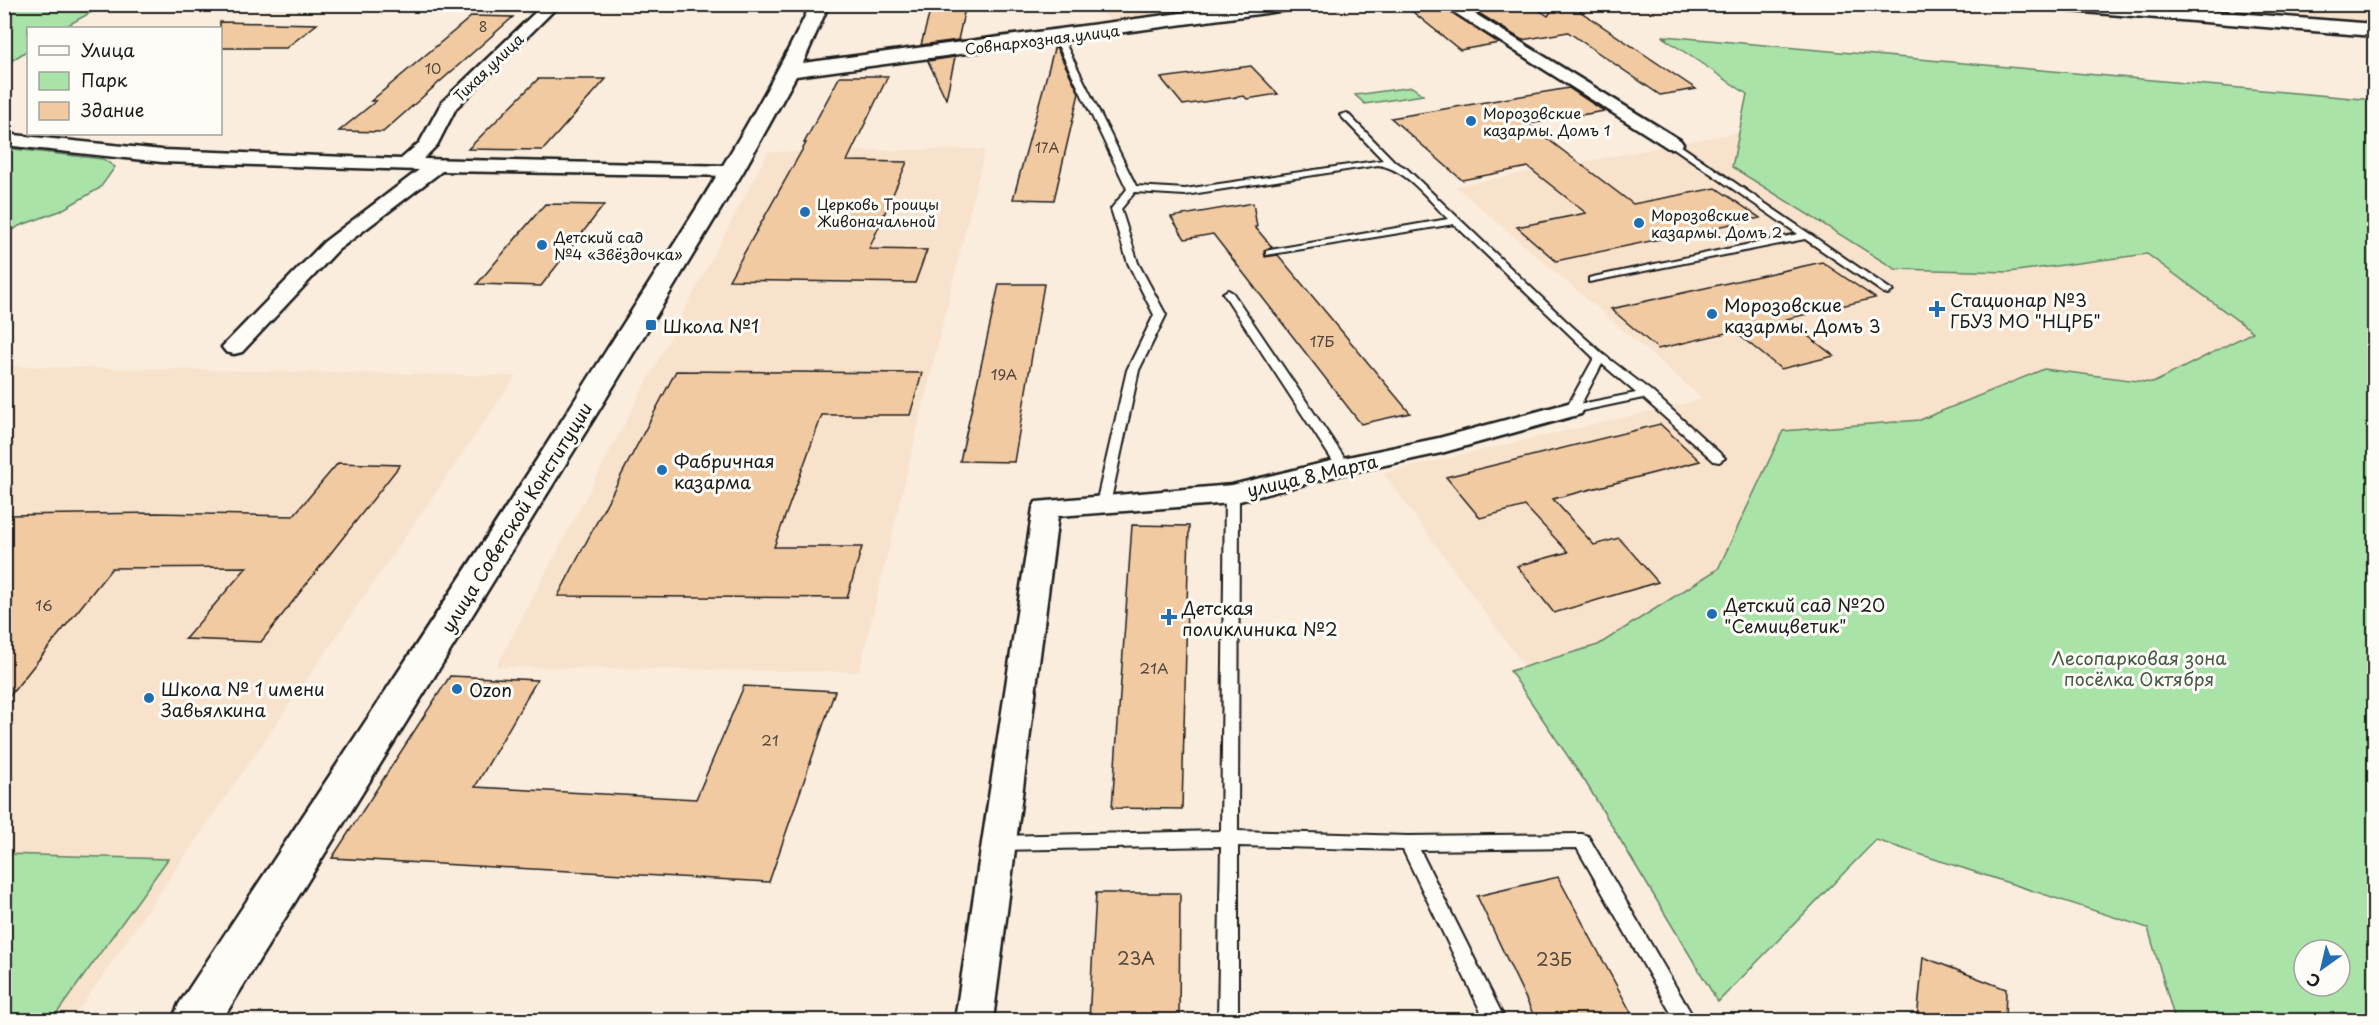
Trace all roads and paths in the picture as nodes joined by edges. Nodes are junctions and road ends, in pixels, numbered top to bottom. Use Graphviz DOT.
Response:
graph roads {
  1 [pos="553,4"];
  2 [pos="820,4"];
  3 [pos="1294,4"];
  4 [pos="1448,4"];
  5 [pos="2048,4"];
  6 [pos="2374,30"];
  7 [pos="1058,37"];
  8 [pos="789,71"];
  9 [pos="1344,115"];
  10 [pos="4,139"];
  11 [pos="1674,144"];
  12 [pos="407,163"];
  13 [pos="439,164"];
  14 [pos="1392,164"];
  15 [pos="731,172"];
  16 [pos="1132,189"];
  17 [pos="1455,221"];
  18 [pos="1807,235"];
  19 [pos="1270,253"];
  20 [pos="1593,280"];
  21 [pos="1888,291"];
  22 [pos="1228,293"];
  23 [pos="234,347"];
  24 [pos="1600,357"];
  25 [pos="1647,394"];
  26 [pos="1572,409"];
  27 [pos="1719,458"];
  28 [pos="1343,466"];
  29 [pos="1232,494"];
  30 [pos="1103,504"];
  31 [pos="1230,838"];
  32 [pos="997,843"];
  33 [pos="1408,843"];
  34 [pos="196,1020"];
  35 [pos="974,1020"];
  36 [pos="1228,1020"];
  37 [pos="1495,1020"];
  38 [pos="1686,1020"];
  1 -- 12 [label="street, Тихая улица"];
  2 -- 8 [label="street, улица Советской Конституции"];
  3 -- 7 [label="street, Совнархозная улица"];
  4 -- 11 [label="street"];
  5 -- 6 [label="street"];
  7 -- 8 [label="street, Совнархозная улица"];
  7 -- 16 [label="lane"];
  8 -- 15 [label="street, улица Советской Конституции"];
  9 -- 14 [label="lane"];
  10 -- 12 [label="street"];
  11 -- 18 [label="lane"];
  12 -- 13 [label="street"];
  13 -- 15 [label="street"];
  13 -- 23 [label="street"];
  14 -- 16 [label="lane"];
  14 -- 17 [label="lane"];
  15 -- 34 [label="street, улица Советской Конституции"];
  16 -- 30 [label="lane"];
  17 -- 19 [label="lane"];
  17 -- 24 [label="lane"];
  18 -- 20 [label="lane"];
  18 -- 21 [label="lane"];
  22 -- 28 [label="lane"];
  24 -- 25 [label="lane"];
  24 -- 26 [label="lane"];
  25 -- 26 [label="lane"];
  25 -- 27 [label="lane"];
  26 -- 28 [label="street, улица 8 Марта"];
  28 -- 29 [label="street, улица 8 Марта"];
  29 -- 30 [label="street, улица 8 Марта"];
  29 -- 31 [label="lane"];
  30 -- 32 [label="street, улица 8 Марта"];
  31 -- 32 [label="lane"];
  31 -- 33 [label="lane"];
  31 -- 36 [label="lane"];
  32 -- 35 [label="street"];
  33 -- 37 [label="lane"];
  33 -- 38 [label="lane"];
}
